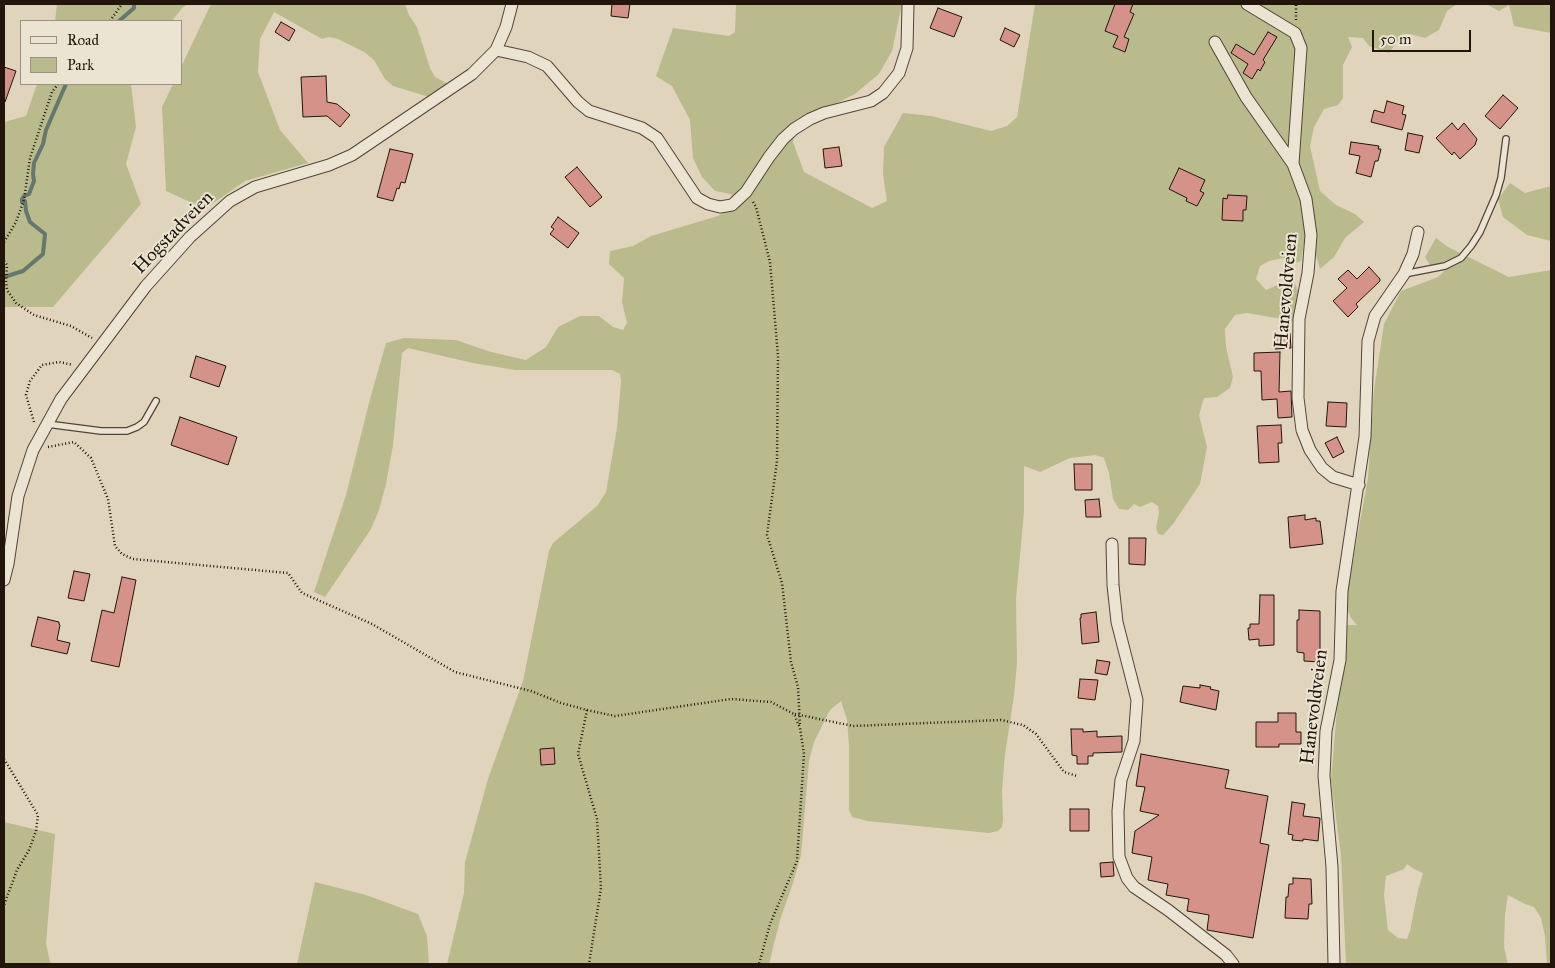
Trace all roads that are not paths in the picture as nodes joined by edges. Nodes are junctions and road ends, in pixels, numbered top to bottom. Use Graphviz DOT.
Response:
graph roads {
  1 [pos="512,4"];
  2 [pos="908,4"];
  3 [pos="1247,4"];
  4 [pos="1215,42"];
  5 [pos="496,50"];
  6 [pos="1506,139"];
  7 [pos="1292,164"];
  8 [pos="1418,232"];
  9 [pos="1404,274"];
  10 [pos="156,401"];
  11 [pos="47,424"];
  12 [pos="1358,485"];
  13 [pos="1112,544"];
  14 [pos="4,580"];
  15 [pos="1233,964"];
  16 [pos="1334,964"];
  1 -- 5 [label="street, Hogstadveien"];
  2 -- 5 [label="street"];
  3 -- 7 [label="street, Hanevoldveien"];
  4 -- 7 [label="street, Hanevoldveien"];
  5 -- 11 [label="street, Hogstadveien"];
  6 -- 9 [label="lane"];
  7 -- 12 [label="street, Hanevoldveien"];
  8 -- 9 [label="street, Hanevoldveien"];
  9 -- 12 [label="street, Hanevoldveien"];
  10 -- 11 [label="lane"];
  11 -- 14 [label="street, Hogstadveien"];
  12 -- 16 [label="street, Hanevoldveien"];
  13 -- 15 [label="street"];
}
